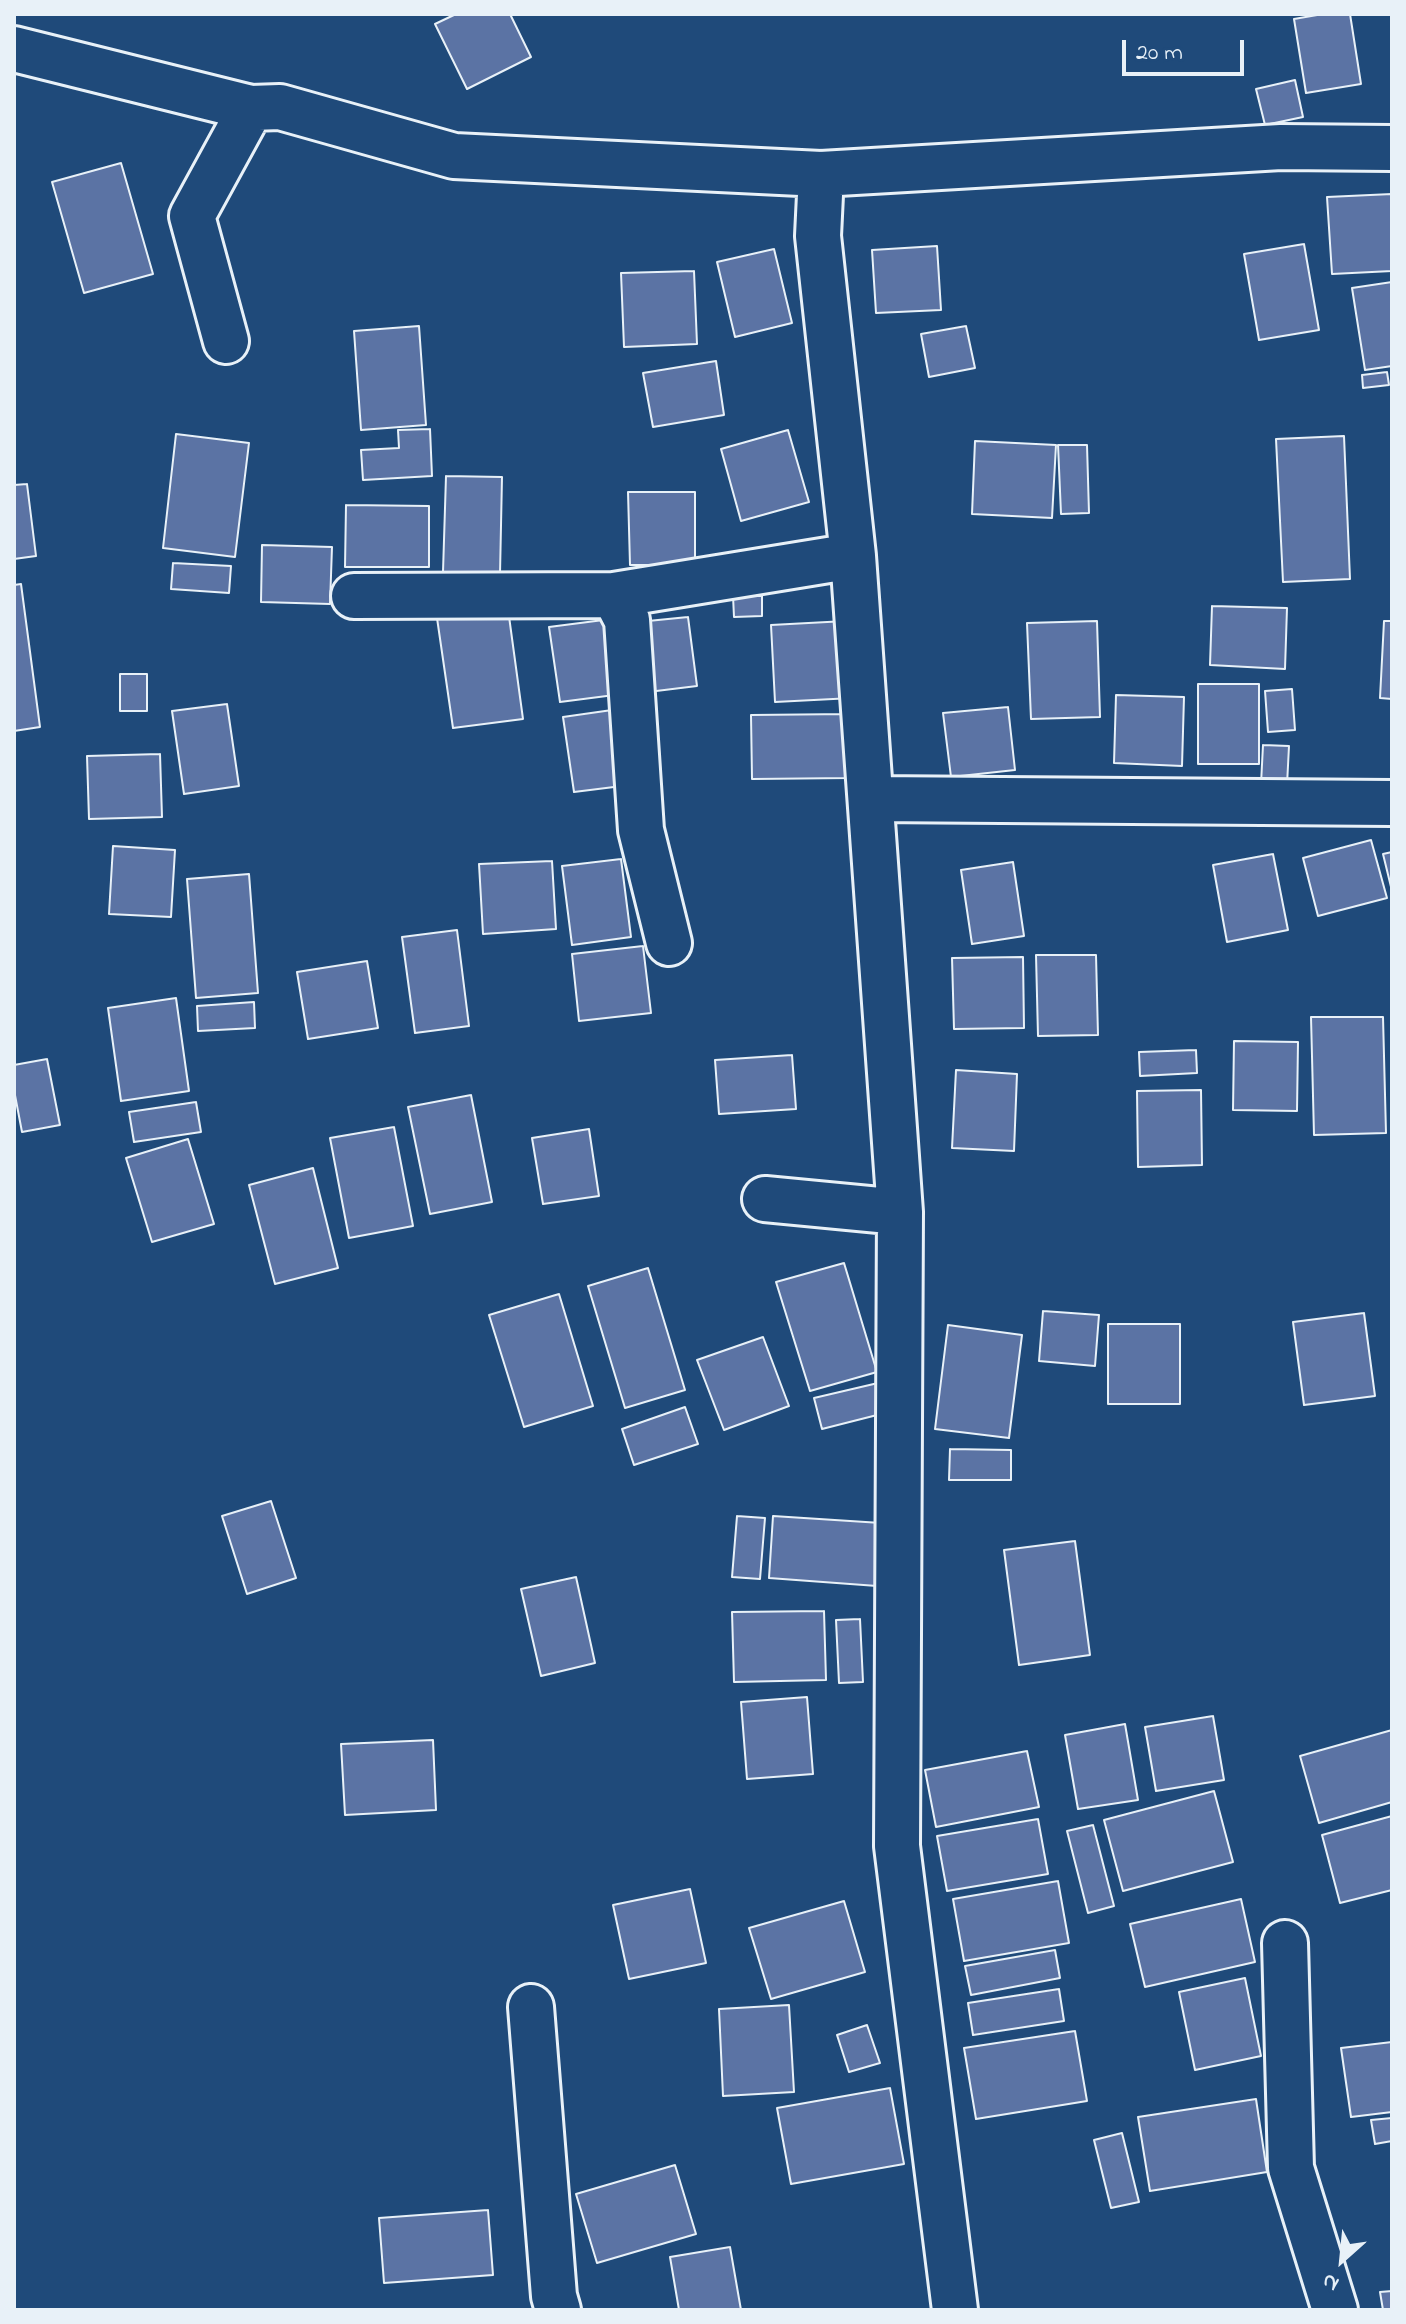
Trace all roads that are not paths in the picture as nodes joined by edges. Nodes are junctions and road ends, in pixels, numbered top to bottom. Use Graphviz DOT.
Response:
graph roads {
  1 [pos="14,49"];
  2 [pos="251,108"];
  3 [pos="1392,148"];
  4 [pos="821,174"];
  5 [pos="226,341"];
  6 [pos="853,556"];
  7 [pos="614,595"];
  8 [pos="354,596"];
  9 [pos="872,799"];
  10 [pos="1392,803"];
  11 [pos="669,943"];
  12 [pos="765,1199"];
  13 [pos="900,1212"];
  14 [pos="1285,1943"];
  15 [pos="531,2007"];
  16 [pos="558,2310"];
  17 [pos="955,2310"];
  18 [pos="1335,2310"];
  1 -- 2 [label="street"];
  2 -- 4 [label="street"];
  2 -- 5 [label="street"];
  3 -- 4 [label="street"];
  4 -- 6 [label="street"];
  6 -- 7 [label="street"];
  6 -- 9 [label="street"];
  7 -- 8 [label="street"];
  7 -- 11 [label="street"];
  9 -- 10 [label="street"];
  9 -- 13 [label="street"];
  12 -- 13 [label="street"];
  13 -- 17 [label="street"];
  14 -- 18 [label="street"];
  15 -- 16 [label="street"];
}
